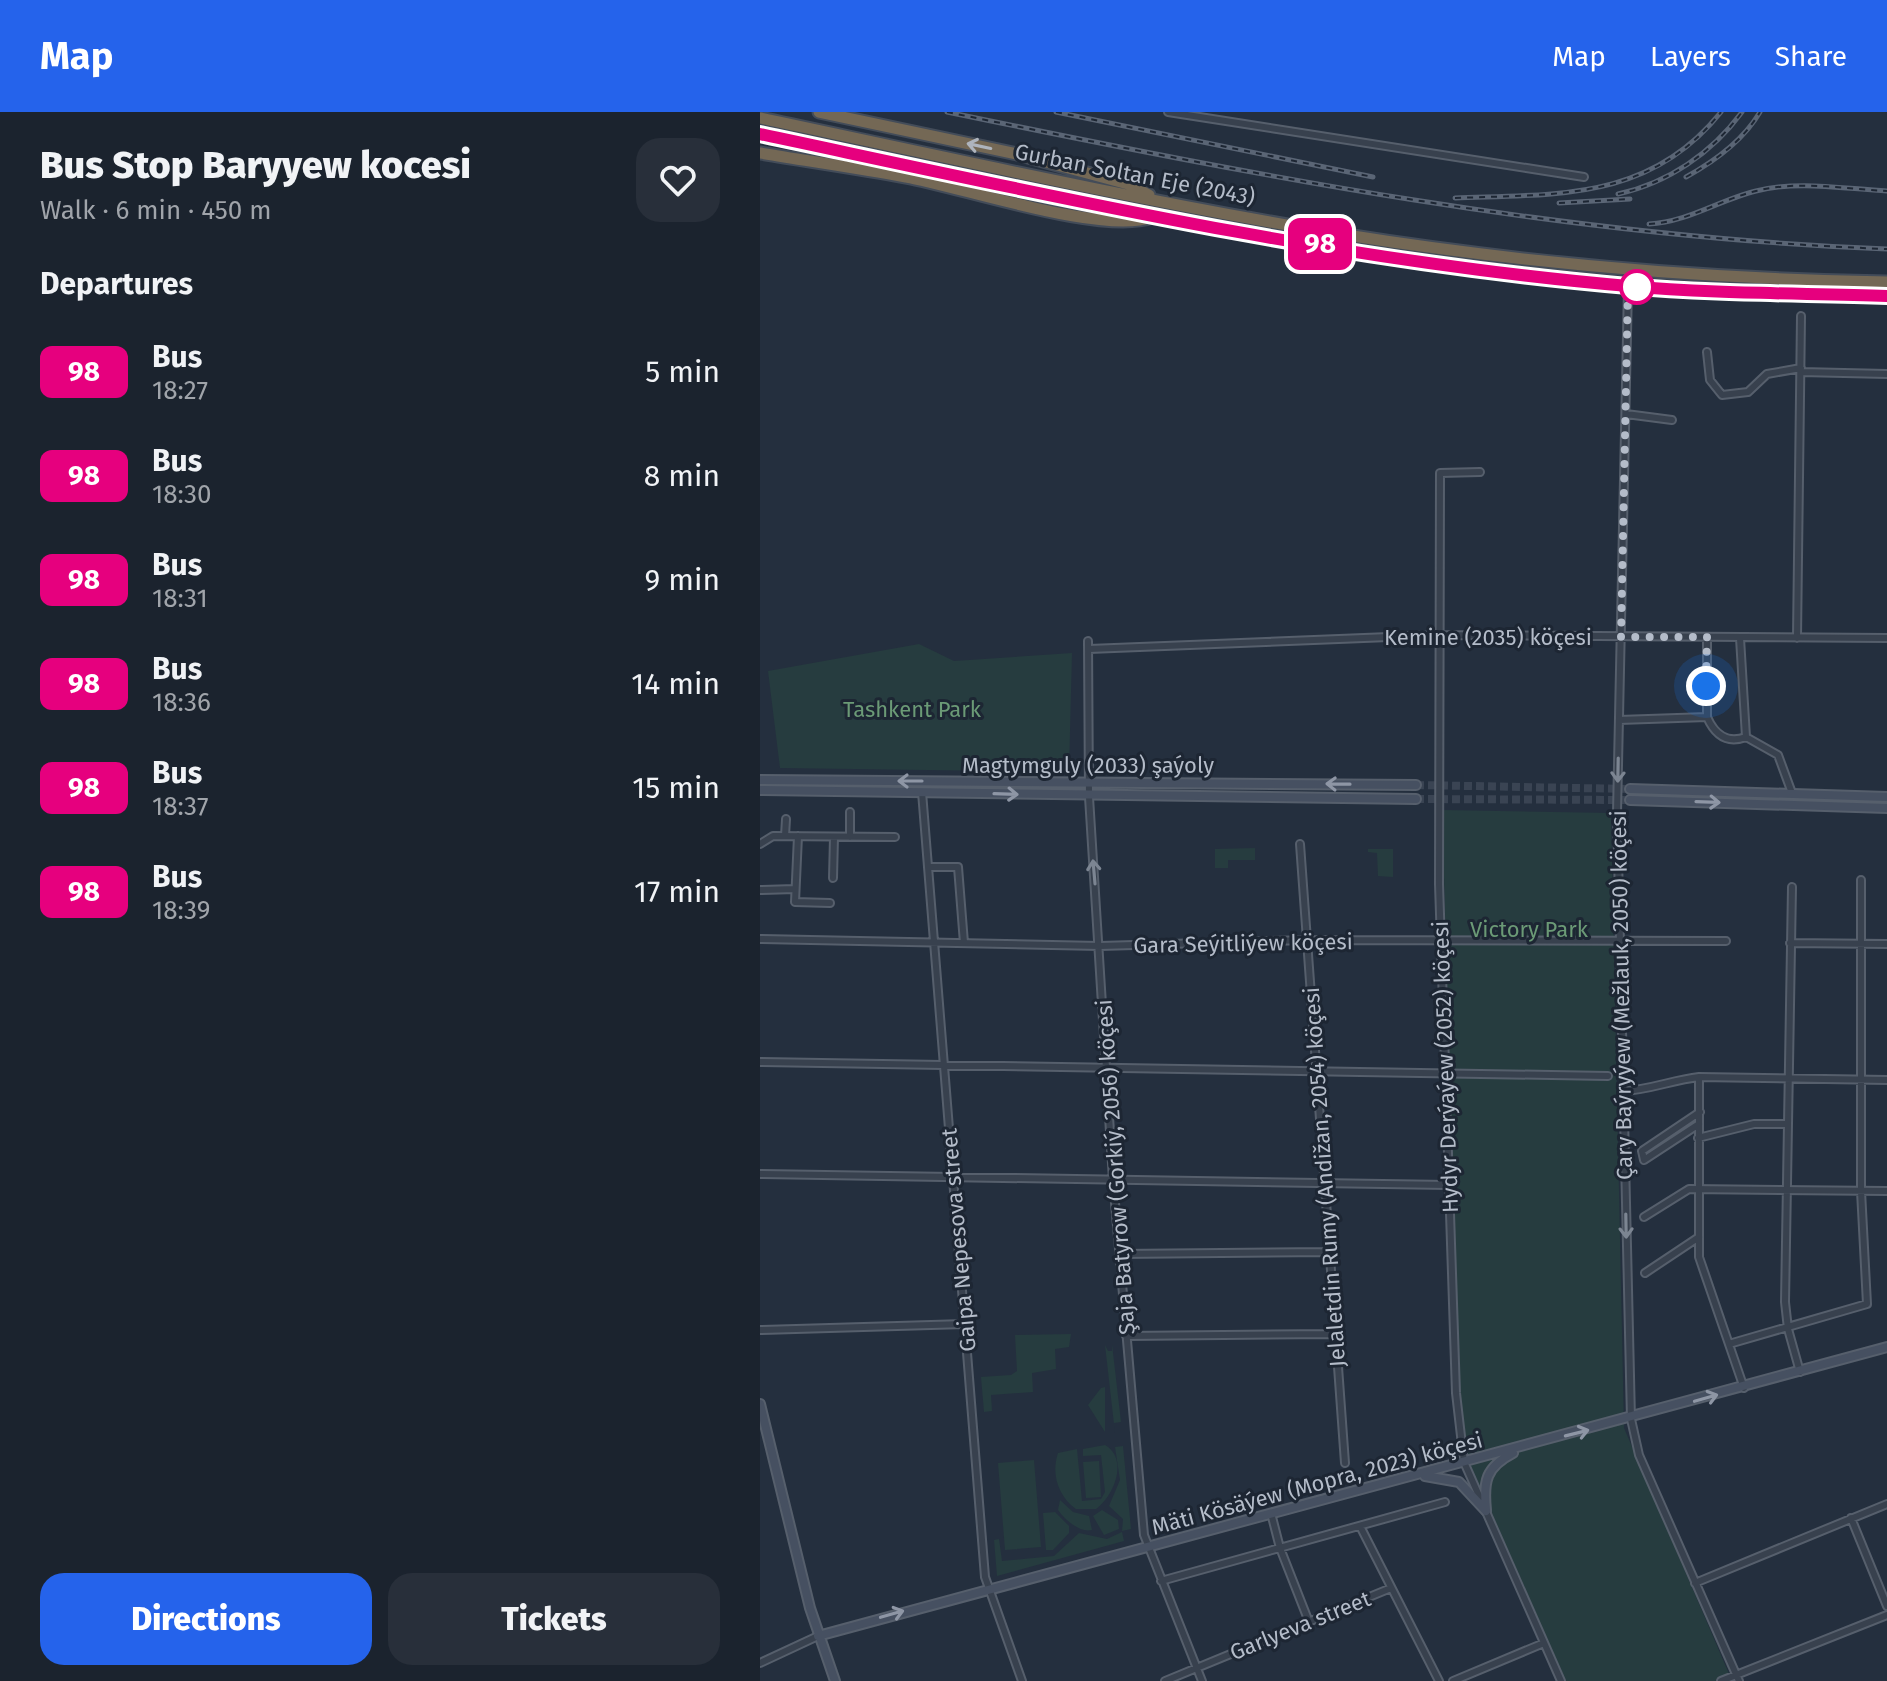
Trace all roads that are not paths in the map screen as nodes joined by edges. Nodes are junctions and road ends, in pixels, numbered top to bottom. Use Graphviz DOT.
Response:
graph roads {
  1 [pos="819,112"];
  2 [pos="1168,112"];
  3 [pos="760,118"];
  4 [pos="760,134"];
  5 [pos="760,153"];
  6 [pos="1584,177"];
  7 [pos="1160,201"];
  8 [pos="1152,217"];
  9 [pos="1887,282"];
  10 [pos="1628,286"];
  11 [pos="1887,296"];
  12 [pos="1801,316"];
  13 [pos="1707,352"];
  14 [pos="1801,370"];
  15 [pos="1887,374"];
  16 [pos="1626,414"];
  17 [pos="1672,420"];
  18 [pos="1480,472"];
  19 [pos="1439,635"];
  20 [pos="1621,637"];
  21 [pos="1707,637"];
  22 [pos="1740,638"];
  23 [pos="1797,638"];
  24 [pos="1887,638"];
  25 [pos="1089,645"];
  26 [pos="1707,717"];
  27 [pos="1619,720"];
  28 [pos="1746,737"];
  29 [pos="760,780"];
  30 [pos="1088,784"];
  31 [pos="1416,785"];
  32 [pos="1630,789"];
  33 [pos="760,790"];
  34 [pos="922,792"];
  35 [pos="1792,793"];
  36 [pos="1089,797"];
  37 [pos="1887,797"];
  38 [pos="1416,799"];
  39 [pos="1630,800"];
  40 [pos="1887,808"];
  41 [pos="850,812"];
  42 [pos="786,819"];
  43 [pos="785,836"];
  44 [pos="798,836"];
  45 [pos="834,837"];
  46 [pos="850,837"];
  47 [pos="895,837"];
  48 [pos="760,844"];
  49 [pos="1300,844"];
  50 [pos="928,867"];
  51 [pos="833,878"];
  52 [pos="1861,880"];
  53 [pos="1792,887"];
  54 [pos="795,889"];
  55 [pos="760,890"];
  56 [pos="830,903"];
  57 [pos="760,939"];
  58 [pos="1308,940"];
  59 [pos="1441,940"];
  60 [pos="1619,941"];
  61 [pos="1726,941"];
  62 [pos="964,943"];
  63 [pos="1790,943"];
  64 [pos="933,944"];
  65 [pos="1860,944"];
  66 [pos="1887,944"];
  67 [pos="1100,946"];
  68 [pos="760,1062"];
  69 [pos="944,1063"];
  70 [pos="1106,1068"];
  71 [pos="1318,1071"];
  72 [pos="1445,1073"];
  73 [pos="1608,1076"];
  74 [pos="1699,1077"];
  75 [pos="1787,1079"];
  76 [pos="1861,1080"];
  77 [pos="1887,1080"];
  78 [pos="1623,1091"];
  79 [pos="1700,1112"];
  80 [pos="1699,1124"];
  81 [pos="1786,1124"];
  82 [pos="1698,1138"];
  83 [pos="760,1174"];
  84 [pos="952,1178"];
  85 [pos="1113,1180"];
  86 [pos="1323,1182"];
  87 [pos="1448,1185"];
  88 [pos="1700,1189"];
  89 [pos="1861,1191"];
  90 [pos="1887,1191"];
  91 [pos="1786,1192"];
  92 [pos="1644,1217"];
  93 [pos="1699,1237"];
  94 [pos="1328,1252"];
  95 [pos="1119,1254"];
  96 [pos="1645,1273"];
  97 [pos="965,1324"];
  98 [pos="1788,1329"];
  99 [pos="760,1330"];
  100 [pos="1333,1334"];
  101 [pos="1126,1336"];
  102 [pos="1729,1344"];
  103 [pos="1887,1347"];
  104 [pos="1800,1372"];
  105 [pos="1744,1388"];
  106 [pos="760,1404"];
  107 [pos="1631,1419"];
  108 [pos="1531,1445"];
  109 [pos="1464,1462"];
  110 [pos="1345,1463"];
  111 [pos="1407,1477"];
  112 [pos="1445,1502"];
  113 [pos="1887,1504"];
  114 [pos="1486,1511"];
  115 [pos="1271,1513"];
  116 [pos="1851,1518"];
  117 [pos="1360,1526"];
  118 [pos="1146,1546"];
  119 [pos="1280,1548"];
  120 [pos="1161,1581"];
  121 [pos="1695,1583"];
  122 [pos="987,1588"];
  123 [pos="1391,1588"];
  124 [pos="1887,1606"];
  125 [pos="1887,1615"];
  126 [pos="1309,1622"];
  127 [pos="818,1636"];
  128 [pos="1544,1643"];
  129 [pos="760,1663"];
  130 [pos="1197,1668"];
  131 [pos="1738,1678"];
  132 [pos="835,1681"];
  133 [pos="1022,1681"];
  134 [pos="1165,1681"];
  135 [pos="1202,1681"];
  136 [pos="1439,1681"];
  137 [pos="1453,1681"];
  138 [pos="1561,1681"];
  139 [pos="1721,1681"];
  7 -- 1 [label="highway, one-way"];
  2 -- 6 [label="street"];
  3 -- 7 [label="highway, Gurban Soltan Eje (2043)"];
  4 -- 8 [label="highway, Gurban Soltan Eje (2043)"];
  5 -- 8 [label="highway"];
  7 -- 9 [label="highway, Gurban Soltan Eje (2043)"];
  8 -- 10 [label="highway, Gurban Soltan Eje (2043)"];
  10 -- 11 [label="highway, Gurban Soltan Eje (2043)"];
  10 -- 16 [label="street, Çary Baýryýew (Mežlauk, 2050) köçesi"];
  12 -- 14 [label="street"];
  13 -- 14 [label="street"];
  14 -- 15 [label="street"];
  14 -- 23 [label="street"];
  16 -- 17 [label="street"];
  16 -- 20 [label="street, Çary Baýryýew (Mežlauk, 2050) köçesi"];
  18 -- 19 [label="street, Hydyr Derýaýew (2052) köçesi"];
  19 -- 20 [label="street, Kemine (2035) köçesi"];
  19 -- 25 [label="street, Kemine (2035) köçesi"];
  19 -- 59 [label="street, Hydyr Derýaýew (2052) köçesi"];
  20 -- 21 [label="street, Kemine (2035) köçesi"];
  20 -- 27 [label="street, Çary Baýryýew (Mežlauk, 2050) köçesi"];
  21 -- 22 [label="street, Kemine (2035) köçesi"];
  21 -- 26 [label="street"];
  22 -- 23 [label="street, Kemine (2035) köçesi"];
  22 -- 28 [label="street"];
  23 -- 24 [label="street, Kemine (2035) köçesi"];
  25 -- 30 [label="street, Şaja Batyrow (Gorkiý, 2056) köçesi"];
  26 -- 27 [label="street"];
  26 -- 28 [label="street"];
  27 -- 60 [label="street, Çary Baýryýew (Mežlauk, 2050) köçesi, one-way"];
  28 -- 35 [label="street"];
  30 -- 29 [label="main road, Magtymguly (2033) şaýoly, one-way"];
  31 -- 30 [label="main road, Magtymguly (2033) şaýoly, one-way"];
  30 -- 36 [label="street, Şaja Batyrow (Gorkiý, 2056) köçesi"];
  32 -- 35 [label="main road"];
  33 -- 34 [label="main road, Magtymguly (2033) şaýoly"];
  34 -- 36 [label="main road, Magtymguly (2033) şaýoly, one-way"];
  34 -- 50 [label="street, Gaipa Nepesova street"];
  35 -- 37 [label="main road"];
  36 -- 38 [label="main road, Magtymguly (2033) şaýoly"];
  67 -- 36 [label="street, Şaja Batyrow (Gorkiý, 2056) köçesi, one-way"];
  39 -- 40 [label="main road, one-way"];
  41 -- 46 [label="street"];
  42 -- 43 [label="street"];
  43 -- 44 [label="street"];
  43 -- 48 [label="street"];
  44 -- 45 [label="street"];
  44 -- 54 [label="street"];
  45 -- 46 [label="street"];
  45 -- 51 [label="street"];
  46 -- 47 [label="street"];
  49 -- 58 [label="street, Jelaletdin Rumy (Andižan, 2054) köçesi"];
  50 -- 62 [label="street"];
  50 -- 64 [label="street, Gaipa Nepesova street"];
  52 -- 65 [label="street"];
  53 -- 63 [label="street"];
  54 -- 55 [label="street"];
  54 -- 56 [label="street"];
  57 -- 64 [label="street, Gara Seýitliýew köçesi"];
  58 -- 59 [label="street, Gara Seýitliýew köçesi"];
  58 -- 67 [label="street, Gara Seýitliýew köçesi"];
  58 -- 71 [label="street, Jelaletdin Rumy (Andižan, 2054) köçesi"];
  59 -- 60 [label="street, Gara Seýitliýew köçesi"];
  59 -- 72 [label="street, Hydyr Derýaýew (2052) köçesi"];
  60 -- 61 [label="street, Gara Seýitliýew köçesi"];
  60 -- 78 [label="street, Çary Baýryýew (Mežlauk, 2050) köçesi"];
  62 -- 64 [label="street, Gara Seýitliýew köçesi"];
  62 -- 67 [label="street, Gara Seýitliýew köçesi"];
  63 -- 65 [label="street"];
  63 -- 75 [label="street"];
  64 -- 69 [label="street, Gaipa Nepesova street"];
  65 -- 66 [label="street"];
  65 -- 76 [label="street"];
  67 -- 70 [label="street, Şaja Batyrow (Gorkiý, 2056) köçesi"];
  68 -- 69 [label="street"];
  69 -- 70 [label="street"];
  69 -- 84 [label="street, Gaipa Nepesova street"];
  70 -- 71 [label="street"];
  70 -- 85 [label="street, Şaja Batyrow (Gorkiý, 2056) köçesi"];
  71 -- 72 [label="street"];
  71 -- 86 [label="street, Jelaletdin Rumy (Andižan, 2054) köçesi"];
  72 -- 73 [label="street"];
  72 -- 87 [label="street, Hydyr Derýaýew (2052) köçesi"];
  74 -- 75 [label="street"];
  74 -- 78 [label="street"];
  74 -- 79 [label="street"];
  75 -- 76 [label="street"];
  75 -- 81 [label="street"];
  76 -- 77 [label="street"];
  76 -- 89 [label="street"];
  78 -- 107 [label="street, Çary Baýryýew (Mežlauk, 2050) köçesi, one-way"];
  79 -- 80 [label="street"];
  79 -- 80 [label="street"];
  80 -- 82 [label="street"];
  81 -- 82 [label="street"];
  81 -- 91 [label="street"];
  82 -- 88 [label="street"];
  83 -- 84 [label="street"];
  84 -- 85 [label="street"];
  84 -- 97 [label="street, Gaipa Nepesova street"];
  85 -- 86 [label="street"];
  85 -- 95 [label="street, Şaja Batyrow (Gorkiý, 2056) köçesi"];
  86 -- 87 [label="street"];
  86 -- 94 [label="street, Jelaletdin Rumy (Andižan, 2054) köçesi"];
  87 -- 109 [label="street, Hydyr Derýaýew (2052) köçesi"];
  88 -- 91 [label="street"];
  88 -- 92 [label="street"];
  88 -- 93 [label="street"];
  89 -- 90 [label="street"];
  89 -- 91 [label="street"];
  89 -- 98 [label="street"];
  91 -- 98 [label="street"];
  93 -- 96 [label="street"];
  93 -- 102 [label="street"];
  94 -- 95 [label="street"];
  94 -- 100 [label="street, Jelaletdin Rumy (Andižan, 2054) köçesi"];
  95 -- 101 [label="street, Şaja Batyrow (Gorkiý, 2056) köçesi"];
  97 -- 99 [label="street"];
  97 -- 122 [label="street, Gaipa Nepesova street"];
  98 -- 102 [label="street"];
  98 -- 104 [label="street"];
  100 -- 101 [label="street"];
  100 -- 110 [label="street, Jelaletdin Rumy (Andižan, 2054) köçesi"];
  101 -- 118 [label="street, Şaja Batyrow (Gorkiý, 2056) köçesi"];
  102 -- 105 [label="street"];
  103 -- 104 [label="main road, Mäti Kösäýew (Mopra, 2023) köçesi"];
  104 -- 105 [label="main road, Mäti Kösäýew (Mopra, 2023) köçesi"];
  107 -- 105 [label="main road, Mäti Kösäýew (Mopra, 2023) köçesi, one-way"];
  106 -- 127 [label="main road"];
  108 -- 107 [label="main road, Mäti Kösäýew (Mopra, 2023) köçesi, one-way"];
  107 -- 121 [label="street, Çary Baýryýew (Mežlauk, 2050) köçesi"];
  108 -- 109 [label="main road, Mäti Kösäýew (Mopra, 2023) köçesi"];
  108 -- 114 [label="main road"];
  109 -- 111 [label="main road, Mäti Kösäýew (Mopra, 2023) köçesi"];
  109 -- 114 [label="street, Hydyr Derýaýew (2052) köçesi"];
  111 -- 114 [label="main road"];
  111 -- 115 [label="main road, Mäti Kösäýew (Mopra, 2023) köçesi"];
  112 -- 117 [label="street"];
  113 -- 116 [label="street"];
  114 -- 128 [label="street, Hydyr Derýaýew (2052) köçesi"];
  115 -- 118 [label="main road, Mäti Kösäýew (Mopra, 2023) köçesi"];
  115 -- 119 [label="street"];
  116 -- 121 [label="street"];
  116 -- 124 [label="street"];
  117 -- 119 [label="street"];
  117 -- 123 [label="street"];
  118 -- 120 [label="street, Şaja Batyrow (Gorkiý, 2056) köçesi"];
  118 -- 122 [label="main road, Mäti Kösäýew (Mopra, 2023) köçesi"];
  119 -- 120 [label="street"];
  119 -- 126 [label="street"];
  120 -- 130 [label="street, Şaja Batyrow (Gorkiý, 2056) köçesi"];
  121 -- 131 [label="street, Çary Baýryýew (Mežlauk, 2050) köçesi"];
  127 -- 122 [label="main road, Mäti Kösäýew (Mopra, 2023) köçesi, one-way"];
  122 -- 133 [label="street, Gaipa Nepesova street"];
  123 -- 126 [label="street, Garlyeva street"];
  123 -- 136 [label="street"];
  125 -- 131 [label="street"];
  126 -- 130 [label="street, Garlyeva street"];
  127 -- 129 [label="street, Mäti Kösäýew (Mopra, 2023) köçesi"];
  127 -- 132 [label="main road"];
  128 -- 137 [label="street"];
  128 -- 138 [label="street, Hydyr Derýaýew (2052) köçesi"];
  130 -- 134 [label="street, Garlyeva street"];
  130 -- 135 [label="street, Şaja Batyrow (Gorkiý, 2056) köçesi"];
  131 -- 139 [label="street"];
}
